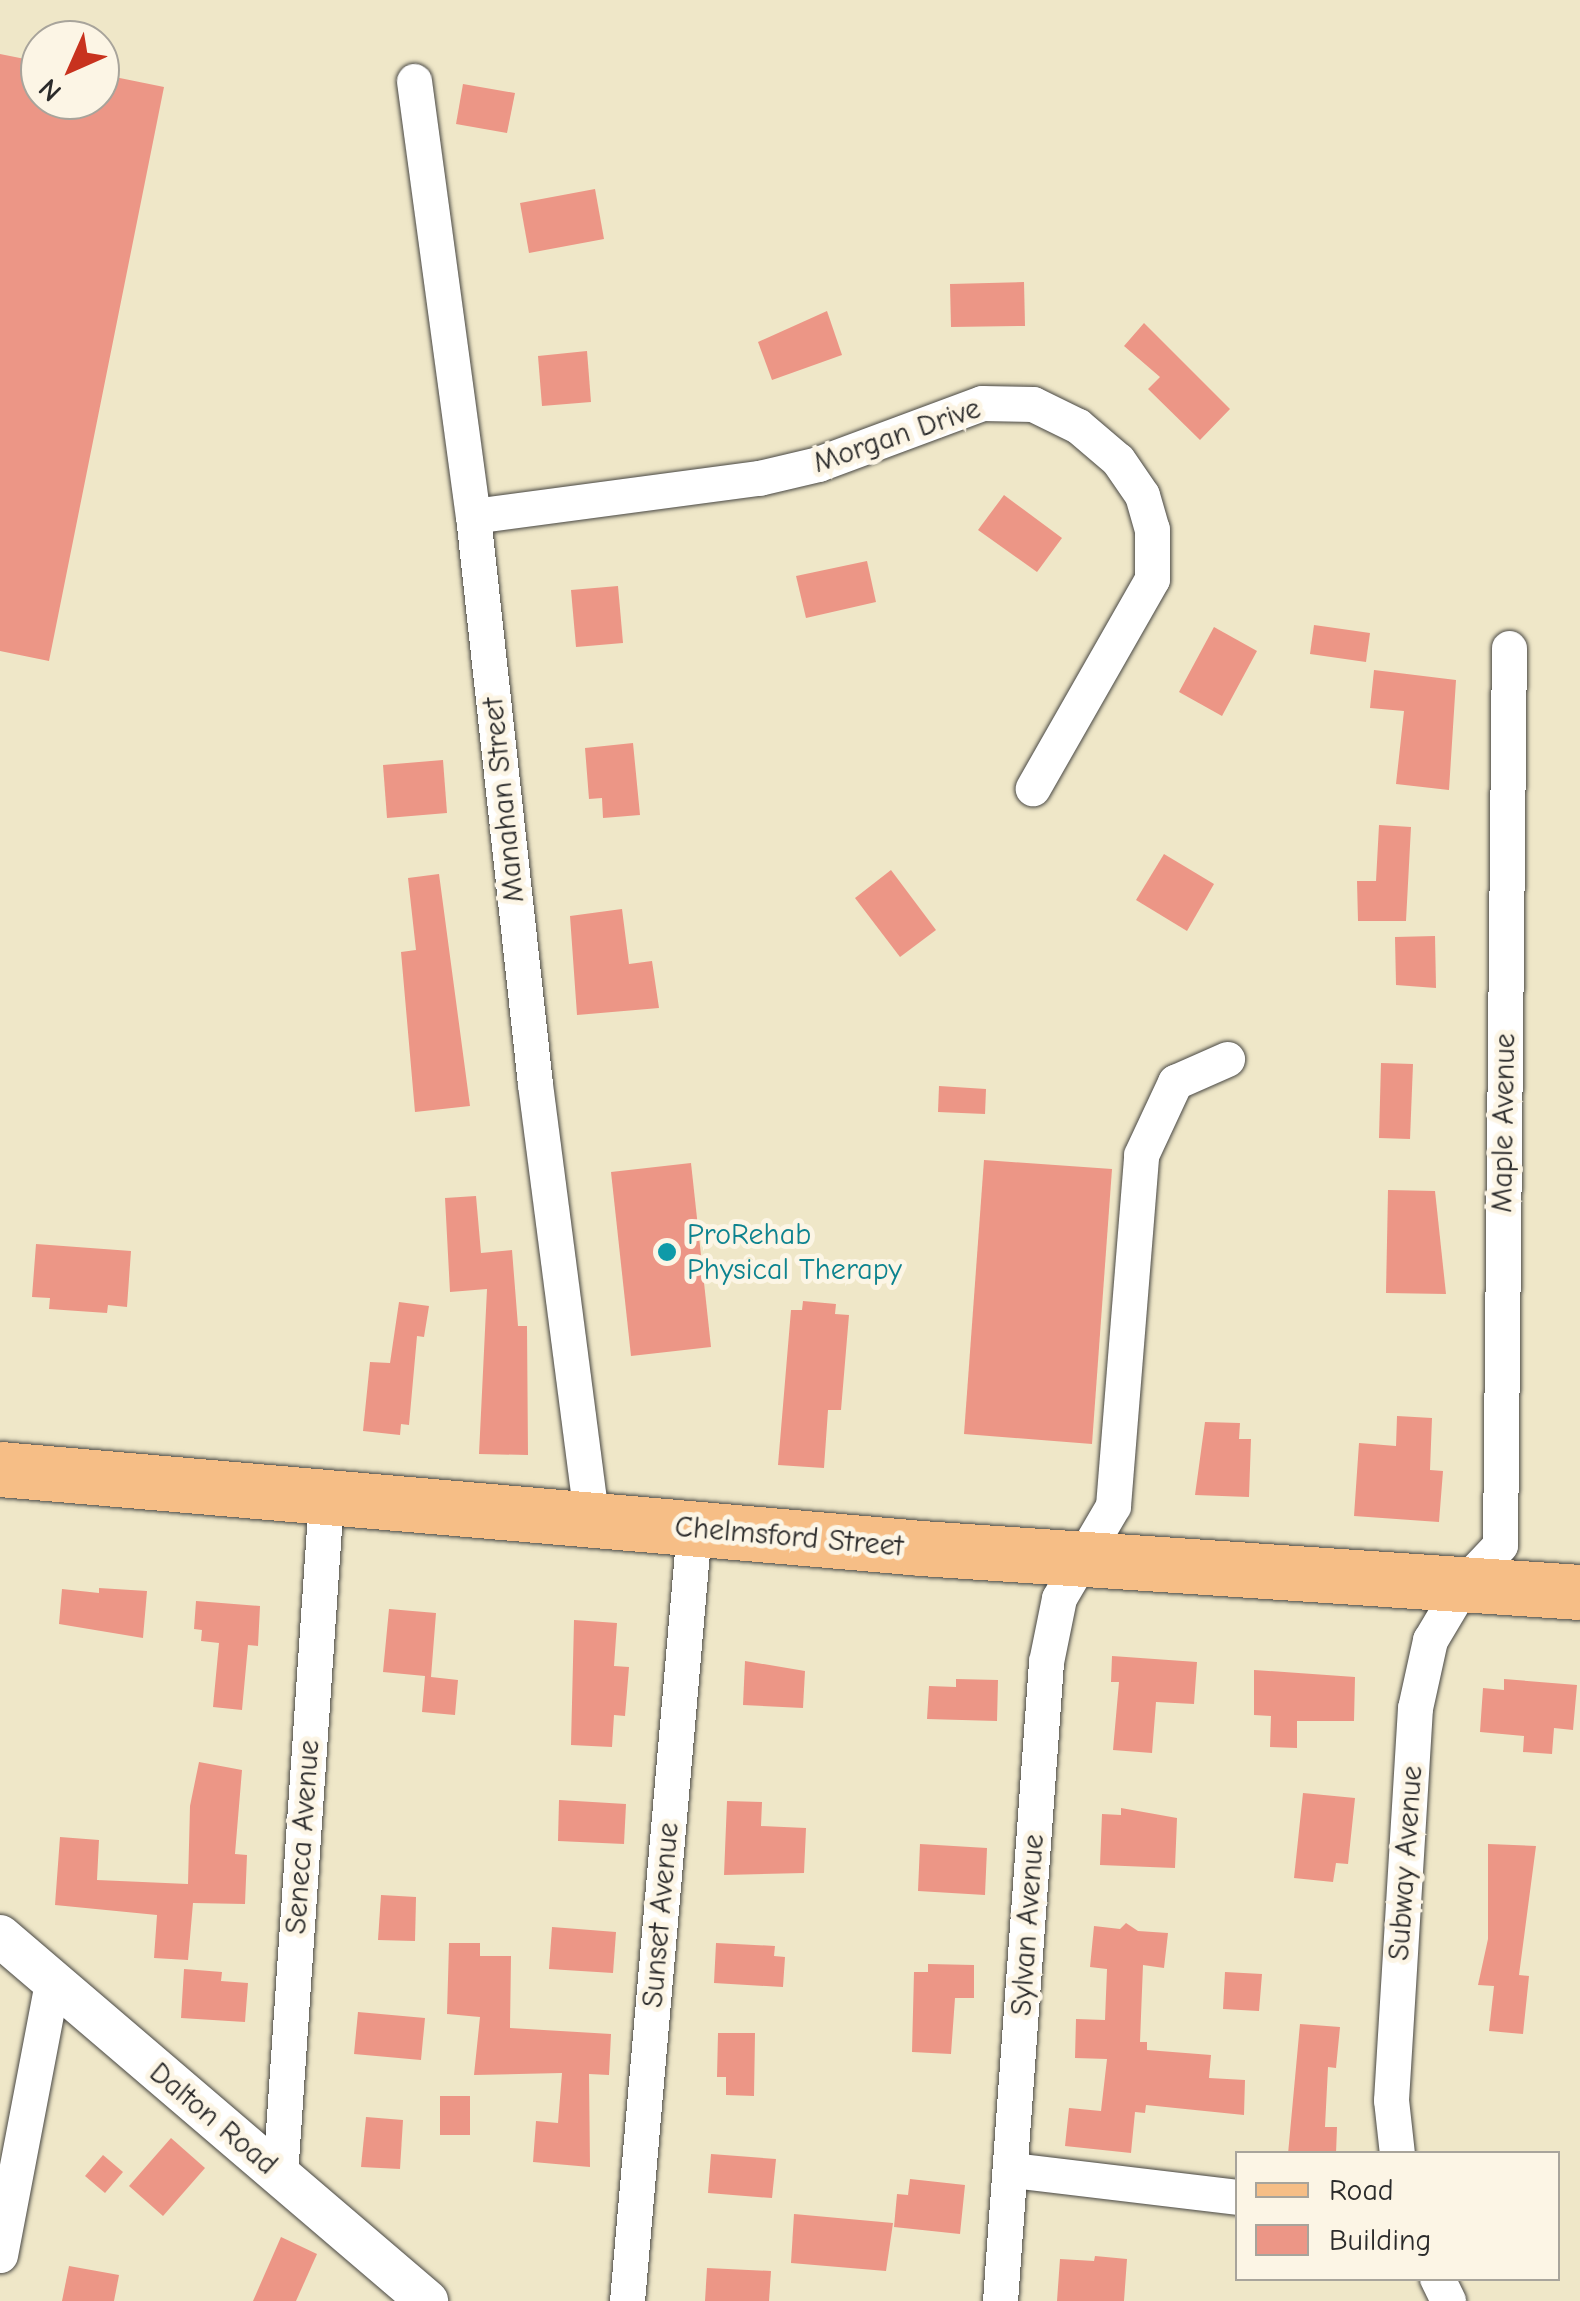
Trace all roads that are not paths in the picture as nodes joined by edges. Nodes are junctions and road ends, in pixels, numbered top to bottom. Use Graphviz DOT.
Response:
graph roads {
  1 [pos="414,80"];
  2 [pos="473,516"];
  3 [pos="1509,648"];
  4 [pos="1033,788"];
  5 [pos="1227,1059"];
  6 [pos="0,1468"];
  7 [pos="326,1498"];
  8 [pos="592,1520"];
  9 [pos="694,1529"];
  10 [pos="1085,1557"];
  11 [pos="1464,1583"];
  12 [pos="1580,1592"];
  13 [pos="0,1936"];
  14 [pos="52,1982"];
  15 [pos="1397,2151"];
  16 [pos="1012,2170"];
  17 [pos="280,2176"];
  18 [pos="1235,2197"];
  19 [pos="0,2255"];
  20 [pos="427,2301"];
  21 [pos="627,2301"];
  22 [pos="1000,2301"];
  1 -- 2 [label="street, Manahan Street"];
  2 -- 4 [label="street, Morgan Drive"];
  2 -- 8 [label="street, Manahan Street"];
  3 -- 11 [label="street, Maple Avenue"];
  5 -- 10 [label="street, Sylvan Avenue"];
  6 -- 7 [label="main road, Chelmsford Street"];
  7 -- 8 [label="main road, Chelmsford Street"];
  7 -- 17 [label="street, Seneca Avenue"];
  8 -- 9 [label="main road, Chelmsford Street"];
  9 -- 10 [label="main road, Chelmsford Street"];
  9 -- 21 [label="street, Sunset Avenue"];
  10 -- 11 [label="main road, Chelmsford Street"];
  10 -- 16 [label="street, Sylvan Avenue"];
  11 -- 12 [label="main road, Chelmsford Street"];
  11 -- 15 [label="street, Subway Avenue"];
  13 -- 14 [label="street, Dalton Road"];
  14 -- 17 [label="street, Dalton Road"];
  14 -- 19 [label="street"];
  16 -- 18 [label="street"];
  16 -- 22 [label="street, Sylvan Avenue"];
  17 -- 20 [label="street, Dalton Road"];
}
